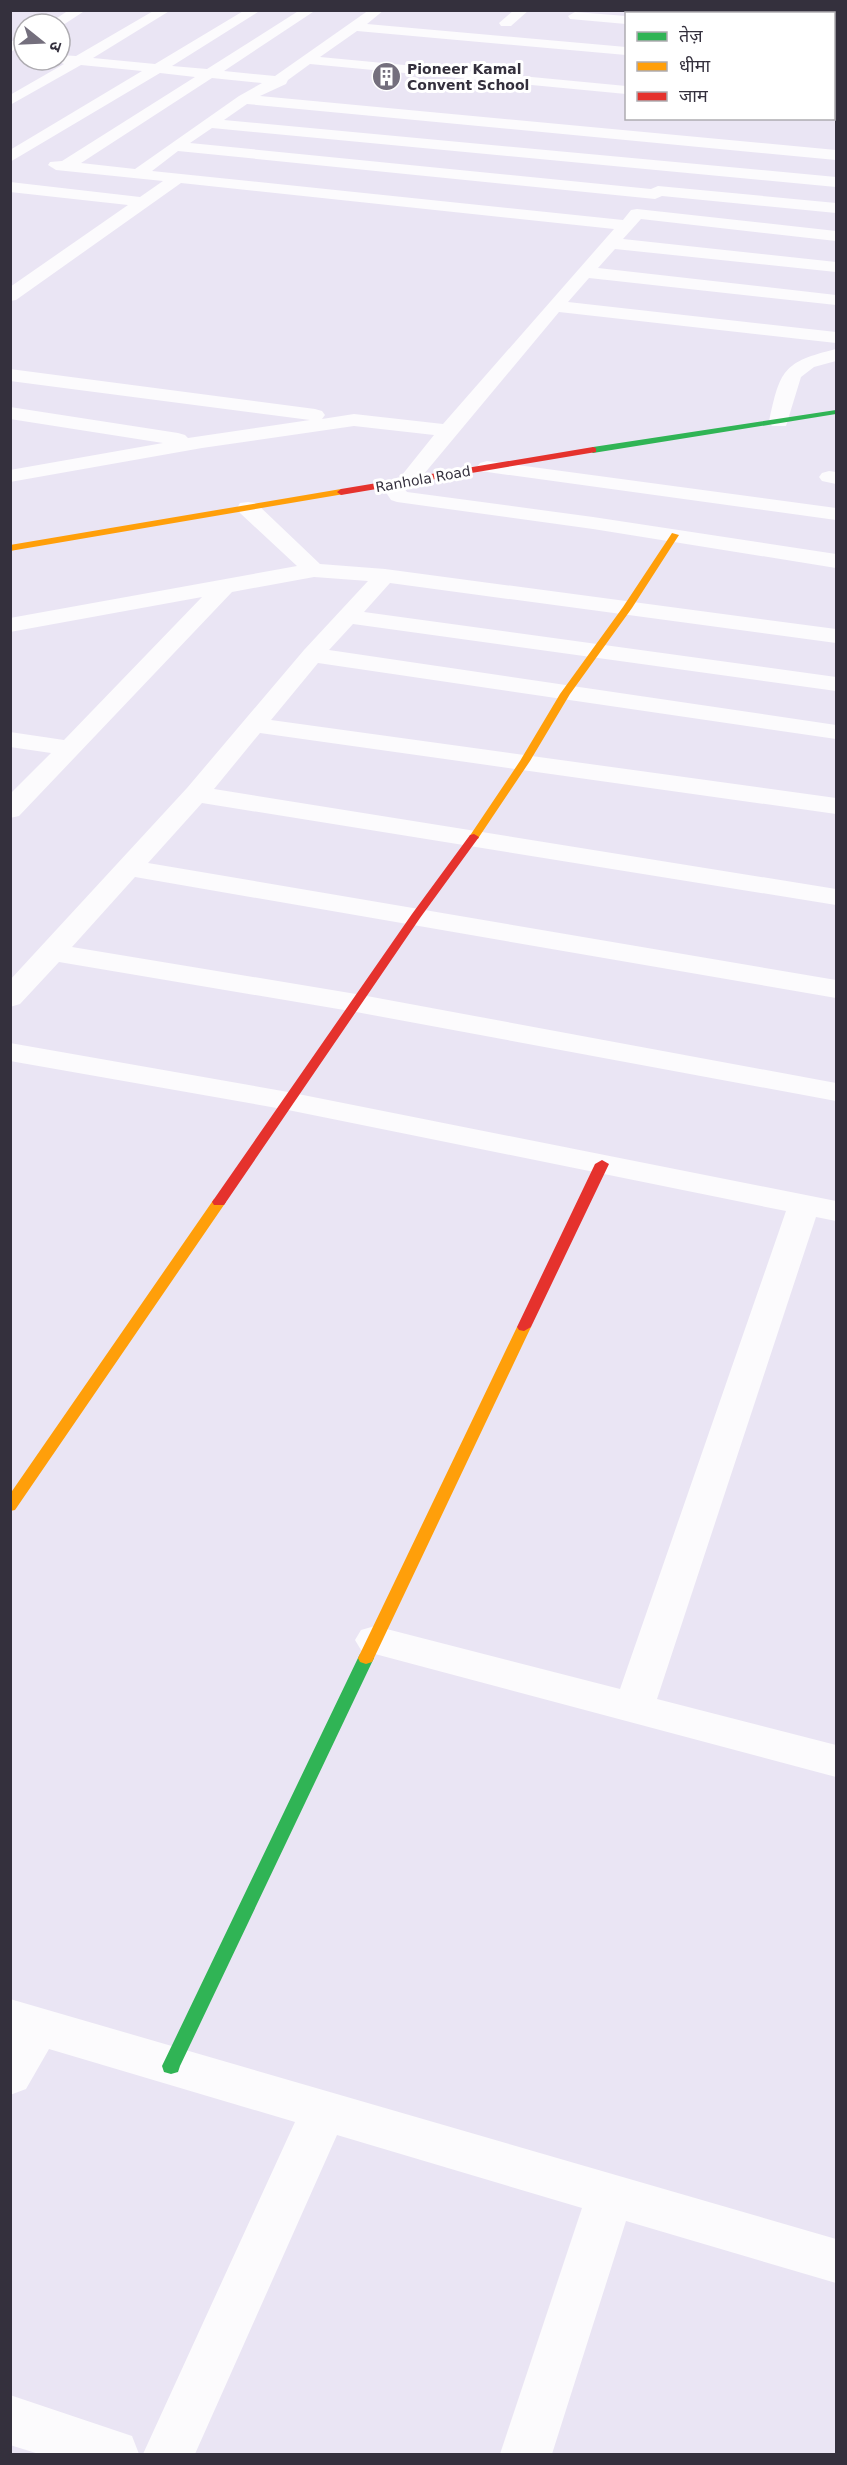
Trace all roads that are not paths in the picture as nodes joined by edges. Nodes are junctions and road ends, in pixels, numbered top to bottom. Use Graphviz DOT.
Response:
graph roads {
  1 [pos="165,10"];
  2 [pos="255,10"];
  3 [pos="310,10"];
  4 [pos="523,10"];
  5 [pos="698,10"];
  6 [pos="377,11"];
  7 [pos="718,12"];
  8 [pos="396,14"];
  9 [pos="574,19"];
  10 [pos="625,20"];
  11 [pos="528,25"];
  12 [pos="354,27"];
  13 [pos="625,33"];
  14 [pos="332,42"];
  15 [pos="356,45"];
  16 [pos="625,51"];
  17 [pos="72,60"];
  18 [pos="307,60"];
  19 [pos="79,61"];
  20 [pos="158,69"];
  21 [pos="211,74"];
  22 [pos="278,81"];
  23 [pos="301,83"];
  24 [pos="625,90"];
  25 [pos="244,99"];
  26 [pos="10,100"];
  27 [pos="211,123"];
  28 [pos="708,135"];
  29 [pos="175,146"];
  30 [pos="837,155"];
  31 [pos="10,159"];
  32 [pos="65,166"];
  33 [pos="680,167"];
  34 [pos="138,174"];
  35 [pos="178,178"];
  36 [pos="837,182"];
  37 [pos="10,187"];
  38 [pos="657,193"];
  39 [pos="144,202"];
  40 [pos="837,208"];
  41 [pos="632,220"];
  42 [pos="837,236"];
  43 [pos="611,243"];
  44 [pos="837,267"];
  45 [pos="585,272"];
  46 [pos="10,296"];
  47 [pos="837,300"];
  48 [pos="555,306"];
  49 [pos="837,338"];
  50 [pos="837,355"];
  51 [pos="10,375"];
  52 [pos="837,412"];
  53 [pos="10,413"];
  54 [pos="354,420"];
  55 [pos="779,422"];
  56 [pos="447,431"];
  57 [pos="202,442"];
  58 [pos="10,456"];
  59 [pos="76,465"];
  60 [pos="487,467"];
  61 [pos="10,476"];
  62 [pos="399,483"];
  63 [pos="249,508"];
  64 [pos="837,514"];
  65 [pos="675,535"];
  66 [pos="10,548"];
  67 [pos="837,561"];
  68 [pos="314,570"];
  69 [pos="385,576"];
  70 [pos="226,585"];
  71 [pos="627,608"];
  72 [pos="349,617"];
  73 [pos="10,625"];
  74 [pos="837,636"];
  75 [pos="596,650"];
  76 [pos="312,655"];
  77 [pos="837,684"];
  78 [pos="565,694"];
  79 [pos="252,725"];
  80 [pos="837,732"];
  81 [pos="10,740"];
  82 [pos="69,748"];
  83 [pos="525,761"];
  84 [pos="196,794"];
  85 [pos="837,806"];
  86 [pos="10,810"];
  87 [pos="473,839"];
  88 [pos="128,868"];
  89 [pos="837,897"];
  90 [pos="416,916"];
  91 [pos="51,952"];
  92 [pos="837,989"];
  93 [pos="10,998"];
  94 [pos="356,1003"];
  95 [pos="10,1052"];
  96 [pos="837,1092"];
  97 [pos="288,1101"];
  98 [pos="602,1164"];
  99 [pos="820,1208"];
  100 [pos="10,1506"];
  101 [pos="375,1640"];
  102 [pos="634,1708"];
  103 [pos="837,1761"];
  104 [pos="24,2022"];
  105 [pos="171,2066"];
  106 [pos="10,2075"];
  107 [pos="324,2111"];
  108 [pos="610,2195"];
  109 [pos="837,2261"];
  110 [pos="10,2420"];
  111 [pos="113,2454"];
  112 [pos="169,2454"];
  113 [pos="526,2454"];
  1 -- 19 [label="street"];
  2 -- 20 [label="street"];
  3 -- 21 [label="street"];
  4 -- 11 [label="street"];
  5 -- 7 [label="street"];
  6 -- 8 [label="street"];
  6 -- 12 [label="street"];
  9 -- 10 [label="street"];
  9 -- 13 [label="street"];
  12 -- 14 [label="street"];
  12 -- 16 [label="street"];
  14 -- 15 [label="street"];
  14 -- 18 [label="street"];
  17 -- 19 [label="street"];
  18 -- 22 [label="street"];
  18 -- 24 [label="street"];
  19 -- 20 [label="street"];
  19 -- 26 [label="street"];
  20 -- 21 [label="street"];
  20 -- 31 [label="street"];
  21 -- 22 [label="street"];
  21 -- 32 [label="street"];
  22 -- 23 [label="street"];
  22 -- 25 [label="street"];
  25 -- 27 [label="street"];
  25 -- 28 [label="street"];
  27 -- 29 [label="street"];
  27 -- 33 [label="street"];
  28 -- 30 [label="street"];
  28 -- 33 [label="street"];
  29 -- 34 [label="street"];
  29 -- 38 [label="street"];
  31 -- 32 [label="street"];
  32 -- 34 [label="street"];
  33 -- 36 [label="street"];
  33 -- 38 [label="street"];
  34 -- 35 [label="street"];
  35 -- 39 [label="street"];
  35 -- 41 [label="street"];
  37 -- 39 [label="street"];
  38 -- 40 [label="street"];
  38 -- 41 [label="street"];
  39 -- 46 [label="street"];
  41 -- 42 [label="street"];
  41 -- 43 [label="street"];
  43 -- 44 [label="street"];
  43 -- 45 [label="street"];
  45 -- 47 [label="street"];
  45 -- 48 [label="street"];
  48 -- 49 [label="street"];
  48 -- 56 [label="street"];
  50 -- 55 [label="street"];
  51 -- 54 [label="street"];
  52 -- 55 [label="street, Ranhola Road"];
  53 -- 57 [label="street"];
  54 -- 56 [label="street"];
  54 -- 57 [label="street"];
  55 -- 60 [label="street, Ranhola Road"];
  56 -- 62 [label="street"];
  57 -- 59 [label="street"];
  58 -- 59 [label="street"];
  59 -- 61 [label="street"];
  60 -- 62 [label="street, Ranhola Road"];
  60 -- 64 [label="street"];
  62 -- 63 [label="street, Ranhola Road"];
  62 -- 65 [label="street"];
  63 -- 66 [label="street, Ranhola Road"];
  63 -- 68 [label="street"];
  65 -- 67 [label="street"];
  65 -- 71 [label="street"];
  68 -- 69 [label="street"];
  68 -- 70 [label="street"];
  69 -- 71 [label="street"];
  69 -- 72 [label="street"];
  70 -- 73 [label="street"];
  70 -- 82 [label="street"];
  71 -- 74 [label="street"];
  71 -- 75 [label="street"];
  72 -- 75 [label="street"];
  72 -- 76 [label="street"];
  75 -- 77 [label="street"];
  75 -- 78 [label="street"];
  76 -- 78 [label="street"];
  76 -- 79 [label="street"];
  78 -- 80 [label="street"];
  78 -- 83 [label="street"];
  79 -- 83 [label="street"];
  79 -- 84 [label="street"];
  81 -- 82 [label="street"];
  82 -- 86 [label="street"];
  83 -- 85 [label="street"];
  83 -- 87 [label="street"];
  84 -- 87 [label="street"];
  84 -- 88 [label="street"];
  87 -- 89 [label="street"];
  87 -- 90 [label="street"];
  88 -- 90 [label="street"];
  88 -- 91 [label="street"];
  90 -- 92 [label="street"];
  90 -- 94 [label="street"];
  91 -- 93 [label="street"];
  91 -- 94 [label="street"];
  94 -- 96 [label="street"];
  94 -- 97 [label="street"];
  95 -- 97 [label="street"];
  97 -- 98 [label="street"];
  97 -- 100 [label="street"];
  98 -- 99 [label="street"];
  98 -- 101 [label="street"];
  99 -- 102 [label="street"];
  101 -- 102 [label="street"];
  101 -- 105 [label="street"];
  102 -- 103 [label="street"];
  104 -- 105 [label="street"];
  104 -- 106 [label="street"];
  105 -- 107 [label="street"];
  107 -- 108 [label="street"];
  107 -- 112 [label="street"];
  108 -- 109 [label="street"];
  108 -- 113 [label="street"];
  110 -- 111 [label="street"];
}
